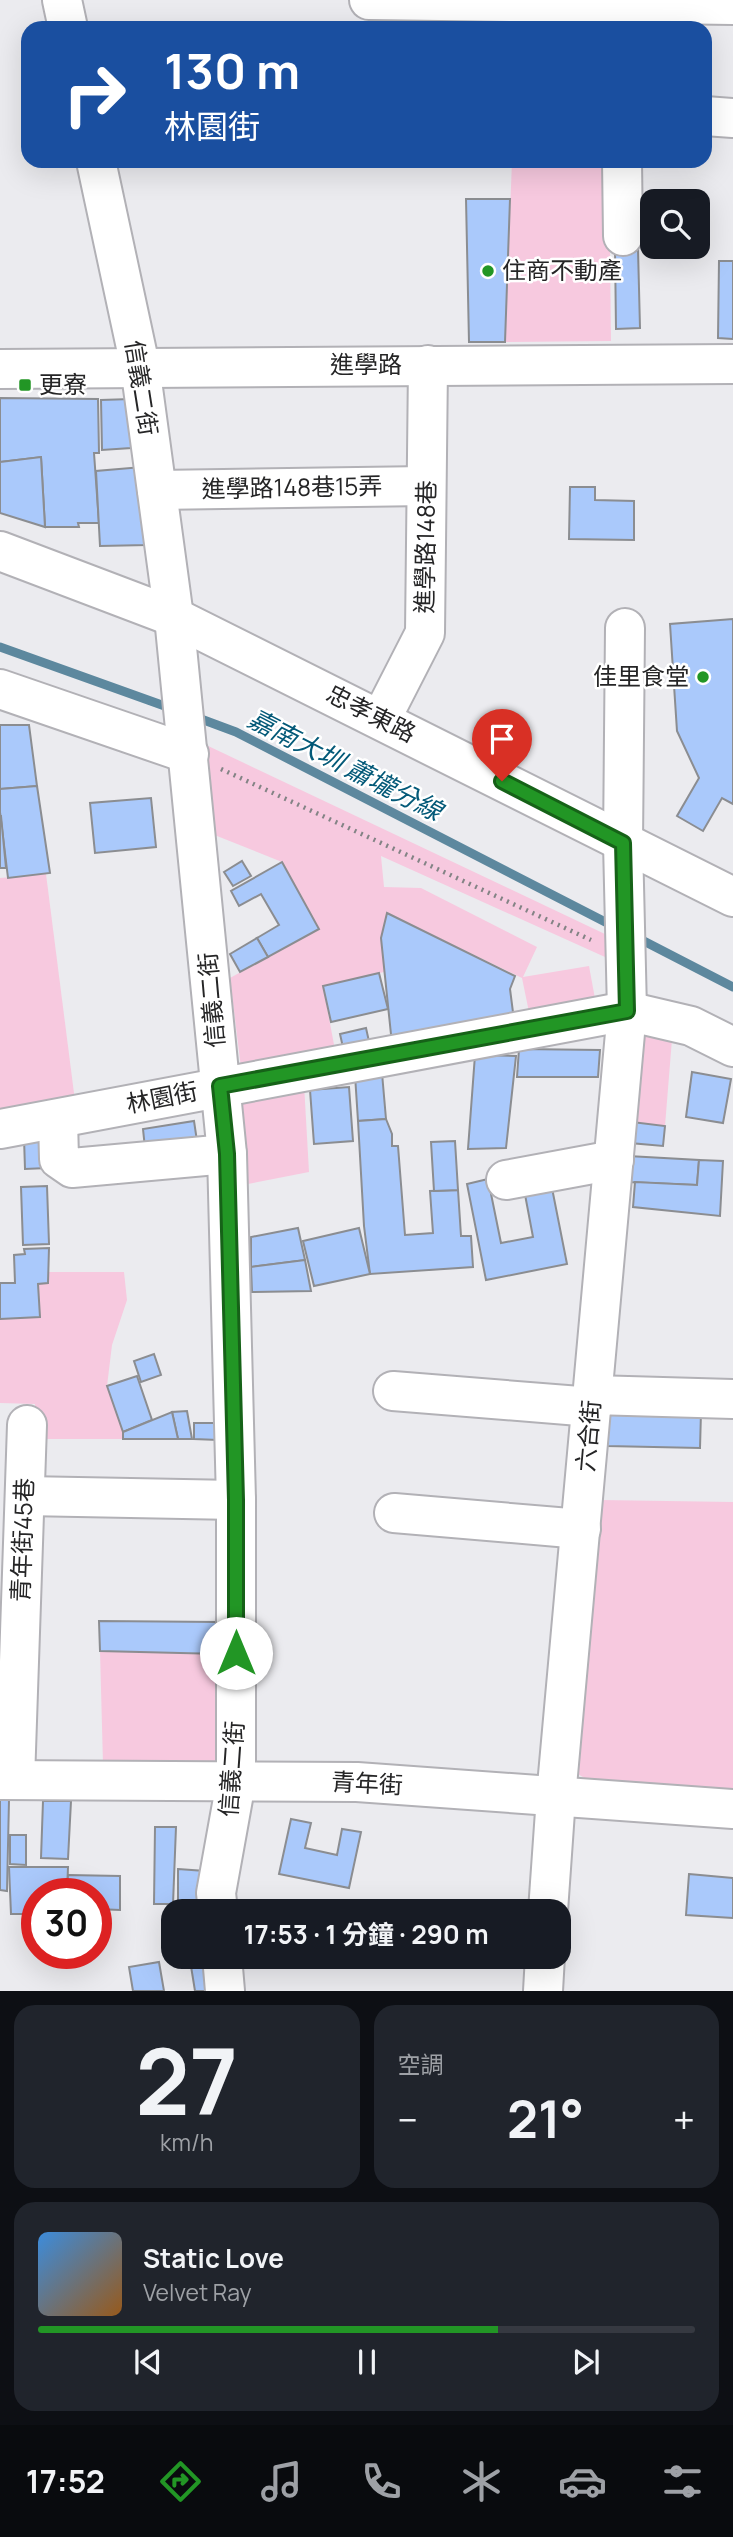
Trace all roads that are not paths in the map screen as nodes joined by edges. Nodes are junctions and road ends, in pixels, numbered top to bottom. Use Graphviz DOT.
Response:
graph roads {
  1 [pos="62,0"];
  2 [pos="369,0"];
  3 [pos="733,5"];
  4 [pos="620,11"];
  5 [pos="66,21"];
  6 [pos="712,116"];
  7 [pos="733,118"];
  8 [pos="98,168"];
  9 [pos="622,168"];
  10 [pos="623,236"];
  11 [pos="733,364"];
  12 [pos="428,365"];
  13 [pos="140,366"];
  14 [pos="0,369"];
  15 [pos="426,486"];
  16 [pos="157,491"];
  17 [pos="0,551"];
  18 [pos="174,617"];
  19 [pos="625,628"];
  20 [pos="0,689"];
  21 [pos="382,719"];
  22 [pos="189,754"];
  23 [pos="623,843"];
  24 [pos="733,897"];
  25 [pos="627,1011"];
  26 [pos="733,1047"];
  27 [pos="220,1086"];
  28 [pos="58,1119"];
  29 [pos="0,1129"];
  30 [pos="227,1154"];
  31 [pos="614,1160"];
  32 [pos="506,1180"];
  33 [pos="393,1391"];
  34 [pos="733,1399"];
  35 [pos="592,1401"];
  36 [pos="27,1425"];
  37 [pos="25,1496"];
  38 [pos="236,1500"];
  39 [pos="394,1513"];
  40 [pos="581,1529"];
  41 [pos="8,1780"];
  42 [pos="236,1782"];
  43 [pos="556,1797"];
  44 [pos="733,1809"];
  45 [pos="217,1899"];
  46 [pos="549,1899"];
  47 [pos="223,1969"];
  48 [pos="544,1969"];
  49 [pos="225,1991"];
  50 [pos="542,1991"];
  1 -- 5 [label="street"];
  2 -- 4 [label="street"];
  3 -- 4 [label="street"];
  6 -- 7 [label="street"];
  8 -- 13 [label="street, 信義二街"];
  9 -- 10 [label="street"];
  11 -- 12 [label="street, 進學路"];
  12 -- 13 [label="street, 進學路"];
  12 -- 15 [label="street, 進學路148巷"];
  13 -- 14 [label="street, 進學路"];
  13 -- 16 [label="street, 信義二街"];
  15 -- 16 [label="street, 進學路148巷15弄"];
  15 -- 21 [label="street, 進學路148巷"];
  16 -- 18 [label="street, 信義二街"];
  17 -- 18 [label="street, 忠孝東路"];
  18 -- 21 [label="street, 忠孝東路"];
  18 -- 22 [label="street, 信義二街"];
  19 -- 23 [label="street, 六合街"];
  20 -- 22 [label="street"];
  21 -- 23 [label="street, 忠孝東路"];
  22 -- 27 [label="street, 信義二街"];
  23 -- 24 [label="street, 忠孝東路"];
  23 -- 25 [label="street, 六合街"];
  25 -- 26 [label="street, 林園街"];
  25 -- 27 [label="street, 林園街"];
  25 -- 31 [label="street, 六合街"];
  27 -- 28 [label="street, 林園街"];
  27 -- 30 [label="street, 信義二街"];
  28 -- 29 [label="street, 林園街"];
  28 -- 30 [label="street"];
  30 -- 38 [label="street, 信義二街"];
  31 -- 32 [label="street"];
  31 -- 35 [label="street, 六合街"];
  33 -- 35 [label="street"];
  34 -- 35 [label="street"];
  35 -- 40 [label="street, 六合街"];
  36 -- 37 [label="street, 青年街45巷"];
  37 -- 38 [label="street"];
  37 -- 41 [label="street, 青年街45巷"];
  38 -- 42 [label="street, 信義二街"];
  39 -- 40 [label="street"];
  40 -- 43 [label="street, 六合街"];
  41 -- 42 [label="street, 青年街"];
  42 -- 43 [label="street, 青年街"];
  42 -- 45 [label="street, 信義二街"];
  43 -- 44 [label="street, 青年街"];
  43 -- 46 [label="street, 六合街"];
  47 -- 49 [label="street"];
  48 -- 50 [label="street"];
}
